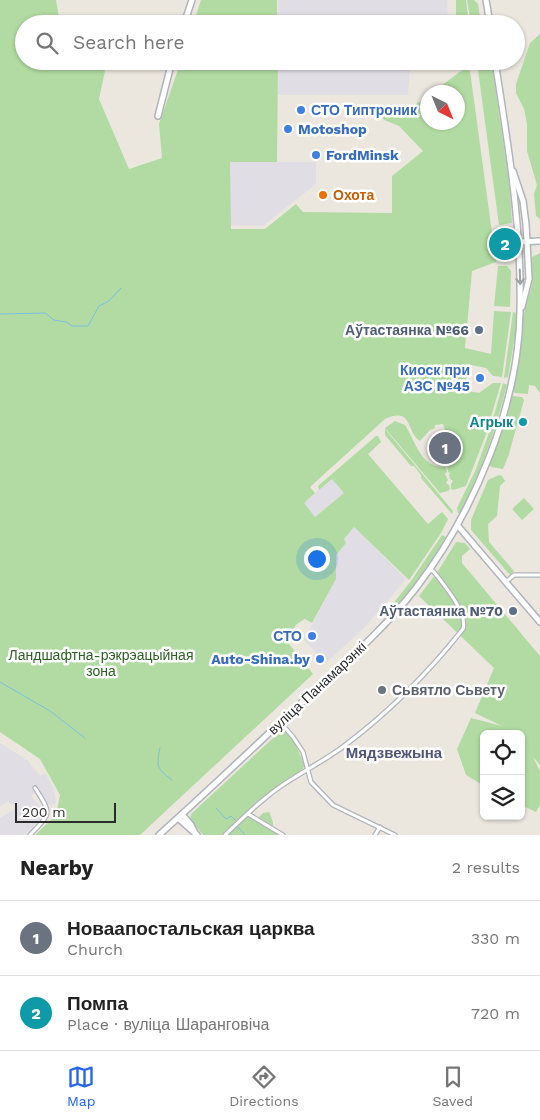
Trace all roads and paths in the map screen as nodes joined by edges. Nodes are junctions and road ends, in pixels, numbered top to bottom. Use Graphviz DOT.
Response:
graph roads {
  1 [pos="192,0"];
  2 [pos="486,0"];
  3 [pos="187,15"];
  4 [pos="488,15"];
  5 [pos="170,70"];
  6 [pos="496,70"];
  7 [pos="158,116"];
  8 [pos="511,164"];
  9 [pos="540,241"];
  10 [pos="518,242"];
  11 [pos="527,242"];
  12 [pos="520,312"];
  13 [pos="458,526"];
  14 [pos="430,569"];
  15 [pos="540,576"];
  16 [pos="506,582"];
  17 [pos="540,622"];
  18 [pos="280,722"];
  19 [pos="308,770"];
  20 [pos="35,788"];
  21 [pos="248,814"];
  22 [pos="180,816"];
  23 [pos="380,827"];
  24 [pos="196,834"];
  25 [pos="30,835"];
  26 [pos="159,835"];
  27 [pos="225,835"];
  28 [pos="283,835"];
  29 [pos="375,835"];
  30 [pos="395,835"];
  1 -- 3 [label="main road"];
  2 -- 4 [label="main road"];
  5 -- 7 [label="main road"];
  6 -- 8 [label="main road"];
  8 -- 10 [label="main road"];
  8 -- 11 [label="main road"];
  9 -- 11 [label="main road"];
  10 -- 11 [label="main road"];
  10 -- 12 [label="main road, one-way"];
  11 -- 12 [label="main road"];
  12 -- 13 [label="main road, вуліца Панамарэнкі"];
  13 -- 14 [label="main road, вуліца Панамарэнкі"];
  13 -- 16 [label="main road"];
  14 -- 18 [label="main road, вуліца Панамарэнкі"];
  14 -- 19 [label="street"];
  15 -- 16 [label="street"];
  16 -- 17 [label="main road"];
  18 -- 19 [label="street"];
  18 -- 22 [label="main road, вуліца Панамарэнкі"];
  19 -- 21 [label="street"];
  19 -- 23 [label="street"];
  20 -- 25 [label="street"];
  21 -- 27 [label="street"];
  21 -- 28 [label="street"];
  22 -- 24 [label="main road"];
  22 -- 26 [label="main road, вуліца Панамарэнкі"];
  23 -- 29 [label="street"];
  23 -- 30 [label="street"];
}
